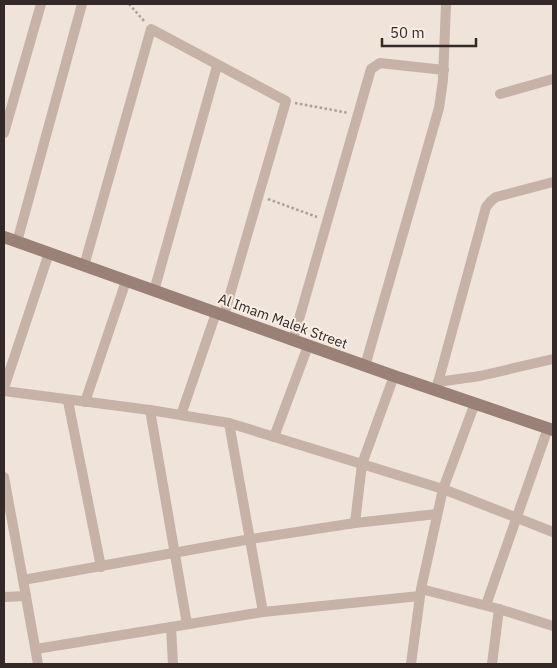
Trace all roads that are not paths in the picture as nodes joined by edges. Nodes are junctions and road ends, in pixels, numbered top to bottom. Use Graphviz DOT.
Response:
graph roads {
  1 [pos="41,4"];
  2 [pos="82,4"];
  3 [pos="446,4"];
  4 [pos="217,66"];
  5 [pos="444,70"];
  6 [pos="553,79"];
  7 [pos="500,94"];
  8 [pos="4,132"];
  9 [pos="553,182"];
  10 [pos="4,237"];
  11 [pos="17,242"];
  12 [pos="49,253"];
  13 [pos="84,266"];
  14 [pos="126,281"];
  15 [pos="154,291"];
  16 [pos="220,314"];
  17 [pos="293,340"];
  18 [pos="308,346"];
  19 [pos="553,359"];
  20 [pos="365,366"];
  21 [pos="394,376"];
  22 [pos="437,386"];
  23 [pos="4,390"];
  24 [pos="68,400"];
  25 [pos="85,402"];
  26 [pos="474,403"];
  27 [pos="150,410"];
  28 [pos="181,414"];
  29 [pos="229,423"];
  30 [pos="550,429"];
  31 [pos="274,437"];
  32 [pos="362,464"];
  33 [pos="4,477"];
  34 [pos="443,489"];
  35 [pos="7,510"];
  36 [pos="437,514"];
  37 [pos="516,517"];
  38 [pos="355,523"];
  39 [pos="553,532"];
  40 [pos="251,539"];
  41 [pos="176,552"];
  42 [pos="101,567"];
  43 [pos="23,580"];
  44 [pos="421,592"];
  45 [pos="26,596"];
  46 [pos="4,597"];
  47 [pos="486,605"];
  48 [pos="499,609"];
  49 [pos="263,612"];
  50 [pos="187,624"];
  51 [pos="553,626"];
  52 [pos="171,627"];
  53 [pos="36,649"];
  54 [pos="38,664"];
  55 [pos="173,664"];
  56 [pos="411,664"];
  57 [pos="492,664"];
  1 -- 8 [label="street"];
  2 -- 11 [label="street"];
  3 -- 5 [label="street"];
  4 -- 13 [label="street"];
  4 -- 15 [label="street"];
  4 -- 16 [label="street"];
  5 -- 17 [label="street"];
  5 -- 20 [label="street"];
  6 -- 7 [label="street"];
  9 -- 22 [label="street"];
  10 -- 11 [label="street, Al Imam Malek Street"];
  11 -- 12 [label="street, Al Imam Malek Street"];
  12 -- 13 [label="street, Al Imam Malek Street"];
  12 -- 23 [label="street"];
  13 -- 14 [label="street, Al Imam Malek Street"];
  14 -- 15 [label="street, Al Imam Malek Street"];
  14 -- 25 [label="street"];
  15 -- 16 [label="street, Al Imam Malek Street"];
  16 -- 17 [label="street, Al Imam Malek Street"];
  16 -- 28 [label="street"];
  17 -- 18 [label="street, Al Imam Malek Street"];
  18 -- 20 [label="street, Al Imam Malek Street"];
  18 -- 31 [label="street"];
  19 -- 22 [label="street"];
  20 -- 21 [label="street, Al Imam Malek Street"];
  21 -- 22 [label="street, Al Imam Malek Street"];
  21 -- 32 [label="street"];
  22 -- 26 [label="street, Al Imam Malek Street"];
  23 -- 24 [label="street"];
  24 -- 25 [label="street"];
  24 -- 42 [label="street"];
  25 -- 27 [label="street"];
  26 -- 30 [label="street, Al Imam Malek Street"];
  26 -- 34 [label="street"];
  27 -- 28 [label="street"];
  27 -- 41 [label="street"];
  28 -- 29 [label="street"];
  29 -- 31 [label="street"];
  29 -- 40 [label="street"];
  30 -- 37 [label="street"];
  31 -- 32 [label="street"];
  32 -- 34 [label="street"];
  32 -- 38 [label="street"];
  33 -- 35 [label="street"];
  34 -- 36 [label="street"];
  34 -- 37 [label="street"];
  35 -- 43 [label="street"];
  36 -- 38 [label="street"];
  36 -- 44 [label="street"];
  37 -- 39 [label="street"];
  37 -- 47 [label="street"];
  38 -- 40 [label="street"];
  40 -- 41 [label="street"];
  40 -- 49 [label="street"];
  41 -- 42 [label="street"];
  41 -- 50 [label="street"];
  42 -- 43 [label="street"];
  43 -- 45 [label="street"];
  44 -- 47 [label="street"];
  44 -- 49 [label="street"];
  44 -- 56 [label="street"];
  45 -- 46 [label="street"];
  45 -- 53 [label="street"];
  47 -- 48 [label="street"];
  48 -- 51 [label="street"];
  48 -- 57 [label="street"];
  49 -- 50 [label="street"];
  50 -- 52 [label="street"];
  52 -- 53 [label="street"];
  52 -- 55 [label="street"];
  53 -- 54 [label="street"];
}
